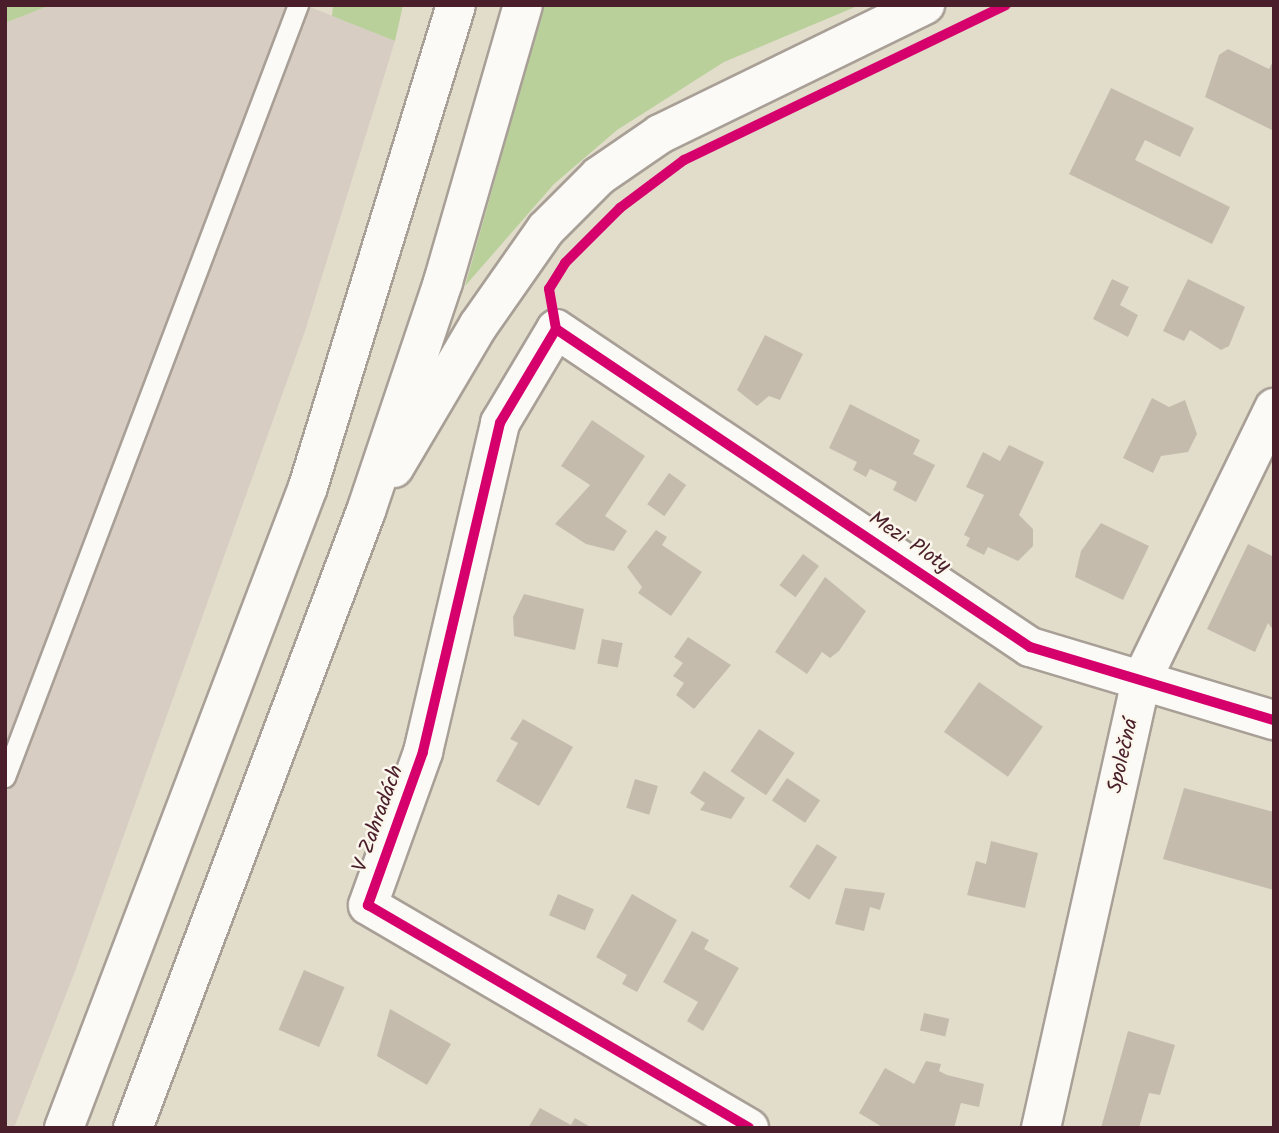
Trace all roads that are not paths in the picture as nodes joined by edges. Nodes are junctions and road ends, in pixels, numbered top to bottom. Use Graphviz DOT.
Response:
graph roads {
  1 [pos="298,5"];
  2 [pos="456,5"];
  3 [pos="523,5"];
  4 [pos="925,5"];
  5 [pos="556,329"];
  6 [pos="1274,408"];
  7 [pos="366,511"];
  8 [pos="1141,681"];
  9 [pos="1274,720"];
  10 [pos="5,777"];
  11 [pos="64,1128"];
  12 [pos="133,1128"];
  13 [pos="749,1128"];
  14 [pos="1041,1128"];
  1 -- 10 [label="lane"];
  2 -- 11 [label="main road"];
  3 -- 7 [label="main road"];
  4 -- 7 [label="main road"];
  5 -- 8 [label="main road, Mezi Ploty"];
  5 -- 13 [label="main road, V Zahradách"];
  6 -- 8 [label="main road, Společná"];
  7 -- 12 [label="main road"];
  8 -- 9 [label="main road, Mezi Ploty"];
  8 -- 14 [label="main road, Společná"];
}
